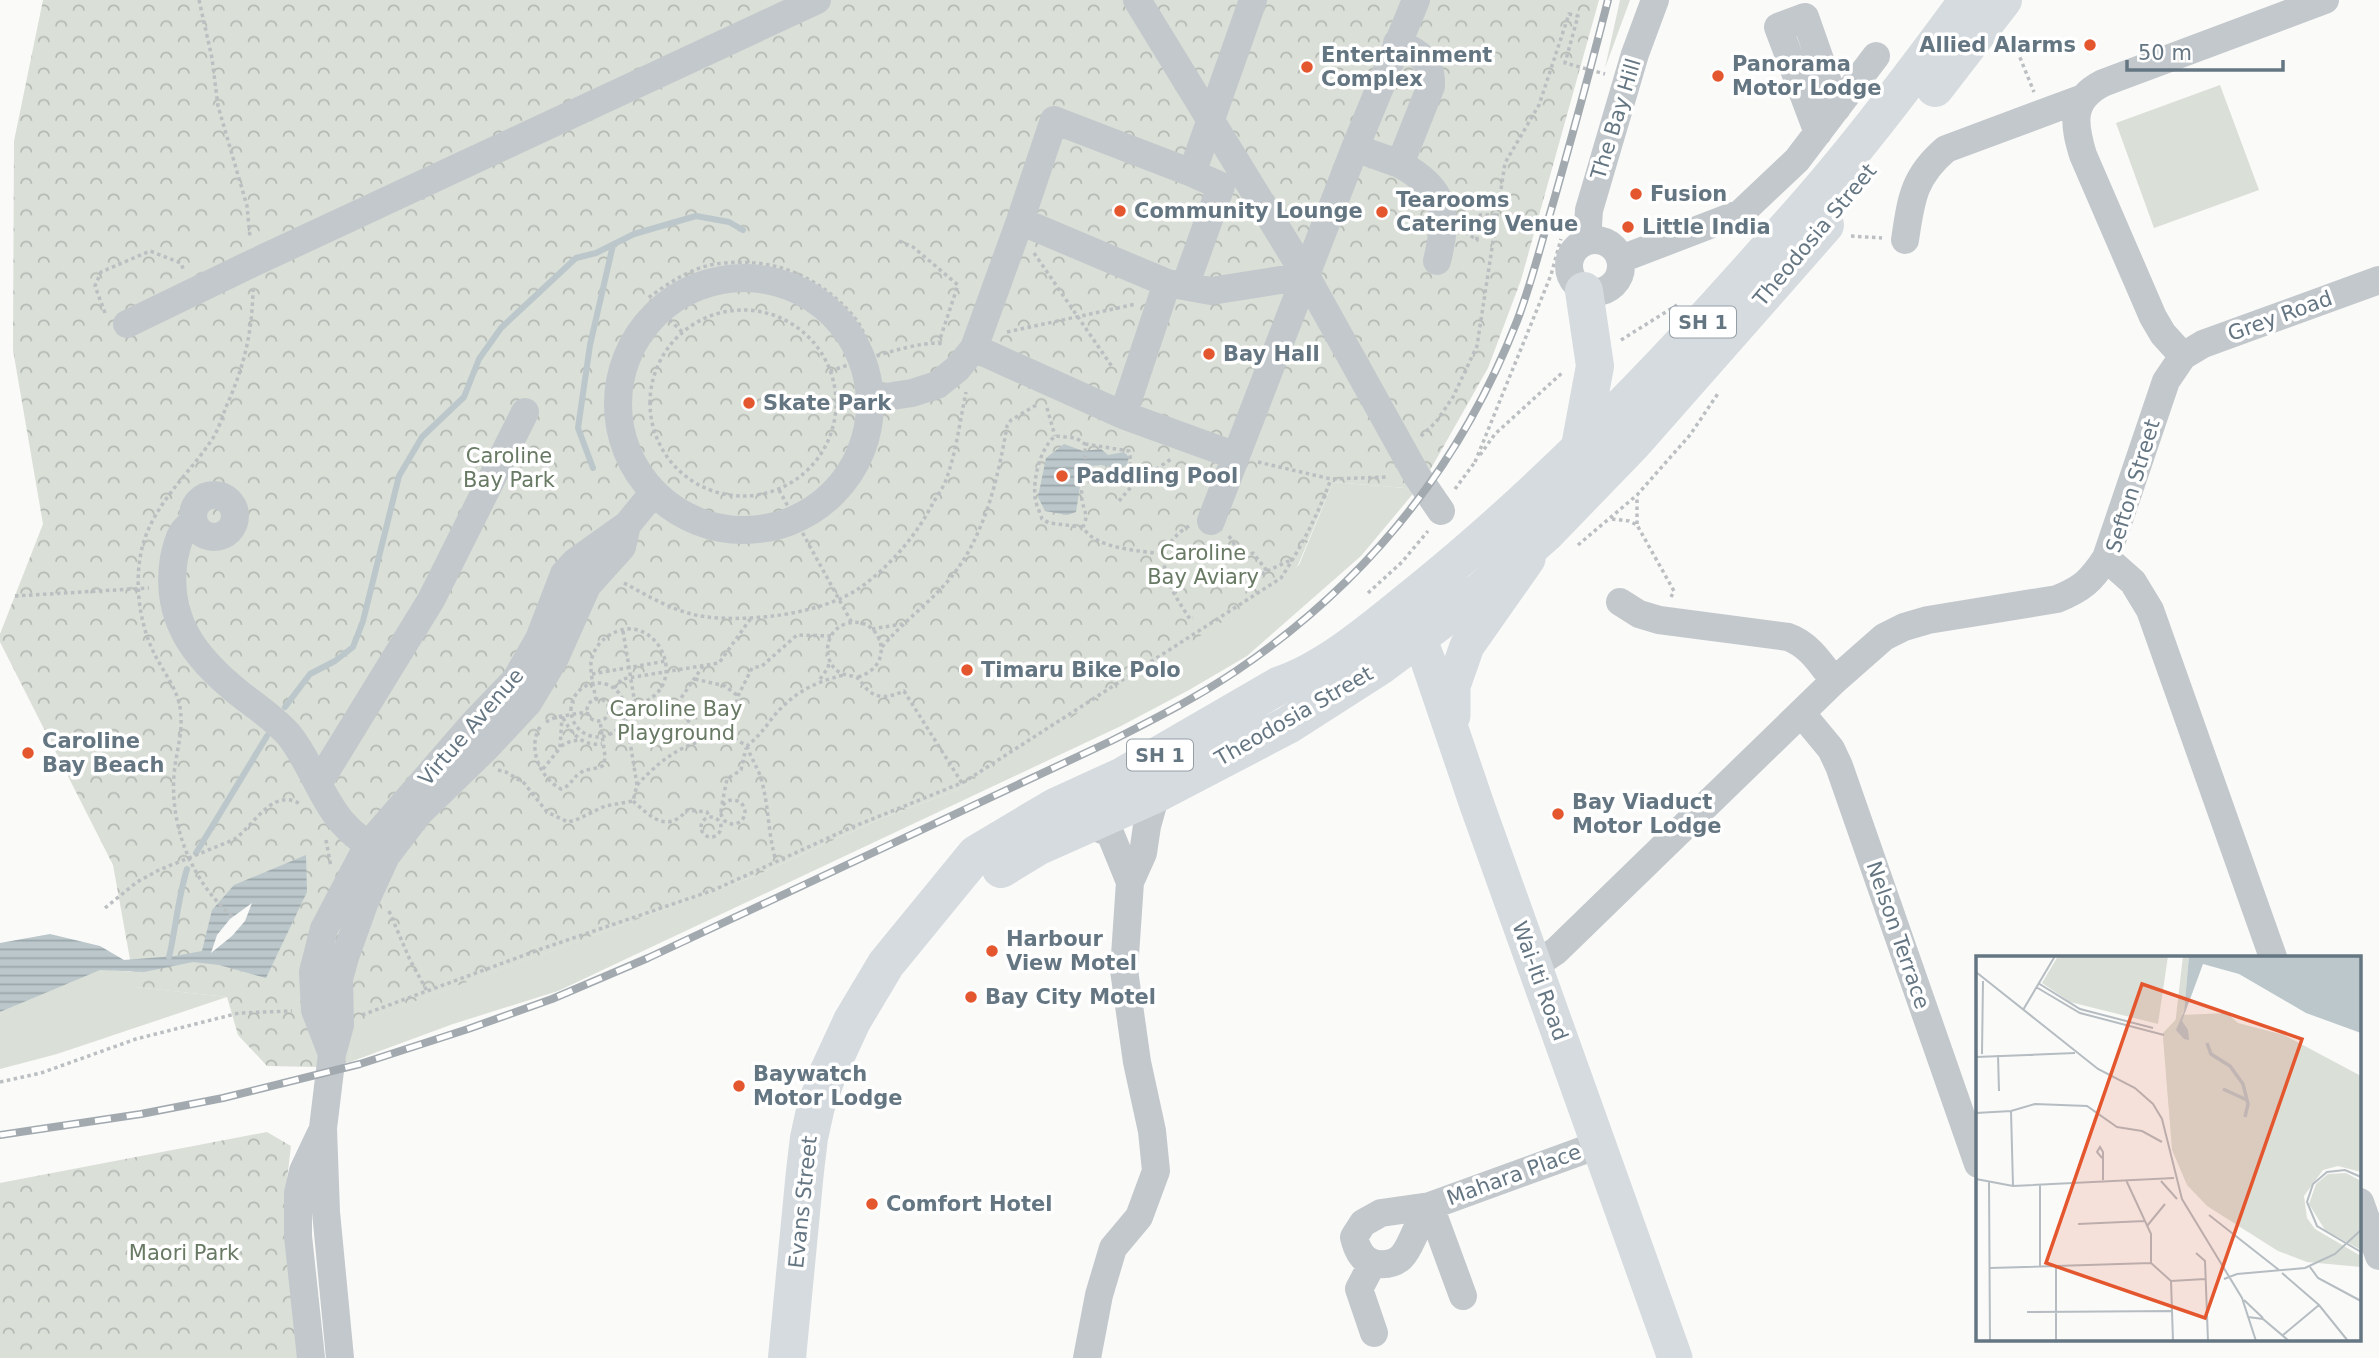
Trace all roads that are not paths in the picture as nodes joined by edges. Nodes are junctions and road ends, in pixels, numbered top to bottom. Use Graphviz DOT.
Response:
graph roads {
  1 [pos="817,0"];
  2 [pos="1137,0"];
  3 [pos="1253,0"];
  4 [pos="1416,0"];
  5 [pos="1656,0"];
  6 [pos="1944,0"];
  7 [pos="2324,0"];
  8 [pos="1987,6"];
  9 [pos="1396,43"];
  10 [pos="1929,53"];
  11 [pos="1876,56"];
  12 [pos="2082,98"];
  13 [pos="1837,108"];
  14 [pos="1210,119"];
  15 [pos="1818,133"];
  16 [pos="1355,148"];
  17 [pos="1400,164"];
  18 [pos="1192,173"];
  19 [pos="1020,221"];
  20 [pos="1575,238"];
  21 [pos="1905,240"];
  22 [pos="1620,259"];
  23 [pos="1437,261"];
  24 [pos="1306,276"];
  25 [pos="2379,281"];
  26 [pos="1171,290"];
  27 [pos="1584,291"];
  28 [pos="116,318"];
  29 [pos="2183,356"];
  30 [pos="966,358"];
  31 [pos="873,399"];
  32 [pos="1126,404"];
  33 [pos="525,412"];
  34 [pos="1579,452"];
  35 [pos="1236,456"];
  36 [pos="654,492"];
  37 [pos="1441,511"];
  38 [pos="1211,522"];
  39 [pos="194,523"];
  40 [pos="627,525"];
  41 [pos="1546,533"];
  42 [pos="2106,558"];
  43 [pos="1620,602"];
  44 [pos="1409,623"];
  45 [pos="1834,681"];
  46 [pos="1802,714"];
  47 [pos="1453,732"];
  48 [pos="1156,794"];
  49 [pos="310,795"];
  50 [pos="1087,824"];
  51 [pos="377,850"];
  52 [pos="1130,882"];
  53 [pos="929,911"];
  54 [pos="2273,956"];
  55 [pos="1535,965"];
  56 [pos="323,1128"];
  57 [pos="1598,1145"];
  58 [pos="1976,1158"];
  59 [pos="1430,1206"];
  60 [pos="2362,1208"];
  61 [pos="2379,1256"];
  62 [pos="1372,1264"];
  63 [pos="1463,1296"];
  64 [pos="1374,1333"];
  65 [pos="311,1358"];
  66 [pos="340,1358"];
  67 [pos="787,1358"];
  68 [pos="1087,1358"];
  69 [pos="1675,1358"];
  1 -- 28 [label="street"];
  2 -- 14 [label="street"];
  3 -- 14 [label="street"];
  4 -- 9 [label="street"];
  5 -- 20 [label="street, The Bay Hill"];
  6 -- 10 [label="highway"];
  7 -- 12 [label="street"];
  8 -- 10 [label="highway, Theodosia Street / SH 1"];
  8 -- 41 [label="highway, Theodosia Street / SH 1"];
  9 -- 16 [label="street"];
  9 -- 17 [label="street"];
  10 -- 34 [label="highway, Theodosia Street / SH 1"];
  11 -- 13 [label="street"];
  12 -- 21 [label="street"];
  12 -- 29 [label="street"];
  13 -- 15 [label="street"];
  13 -- 15 [label="street"];
  14 -- 18 [label="street"];
  14 -- 24 [label="street"];
  15 -- 22 [label="street"];
  16 -- 17 [label="street"];
  16 -- 24 [label="street"];
  17 -- 23 [label="street"];
  18 -- 19 [label="street"];
  18 -- 26 [label="street"];
  19 -- 26 [label="street"];
  19 -- 30 [label="street"];
  20 -- 22 [label="street"];
  20 -- 27 [label="street, The Bay Hill"];
  22 -- 27 [label="street"];
  24 -- 26 [label="street"];
  24 -- 35 [label="street"];
  24 -- 37 [label="street"];
  25 -- 29 [label="street, Grey Road"];
  26 -- 32 [label="street"];
  27 -- 34 [label="highway"];
  29 -- 42 [label="street, Sefton Street"];
  30 -- 31 [label="street"];
  30 -- 32 [label="street"];
  31 -- 36 [label="street"];
  31 -- 36 [label="street"];
  32 -- 35 [label="street"];
  33 -- 49 [label="street"];
  34 -- 44 [label="highway, Theodosia Street / SH 1"];
  35 -- 38 [label="street"];
  36 -- 40 [label="street"];
  39 -- 49 [label="street"];
  40 -- 51 [label="street, Virtue Avenue"];
  40 -- 51 [label="street, Virtue Avenue"];
  41 -- 44 [label="highway, Theodosia Street / SH 1"];
  41 -- 47 [label="main road"];
  42 -- 45 [label="street"];
  42 -- 54 [label="street, Sefton Street"];
  43 -- 45 [label="street"];
  44 -- 47 [label="main road, Wai-Iti Road"];
  44 -- 48 [label="highway, Theodosia Street / SH 1"];
  44 -- 53 [label="highway, Theodosia Street / SH 1"];
  45 -- 46 [label="street"];
  46 -- 55 [label="street"];
  46 -- 58 [label="street, Nelson Terrace"];
  47 -- 55 [label="main road, Wai-Iti Road"];
  48 -- 50 [label="highway, Theodosia Street / SH 1"];
  48 -- 52 [label="street"];
  49 -- 51 [label="street"];
  50 -- 52 [label="street"];
  50 -- 53 [label="highway, Theodosia Street / SH 1"];
  51 -- 56 [label="street, Virtue Avenue"];
  52 -- 68 [label="street"];
  53 -- 67 [label="highway, Evans Street / SH 1"];
  55 -- 57 [label="main road, Wai-Iti Road"];
  56 -- 65 [label="street, Virtue Avenue"];
  56 -- 66 [label="street, Virtue Avenue"];
  57 -- 59 [label="street, Mahara Place"];
  57 -- 69 [label="main road, Wai-Iti Road"];
  59 -- 62 [label="street, Mahara Place"];
  59 -- 62 [label="street, Mahara Place"];
  59 -- 63 [label="street"];
  60 -- 61 [label="street"];
  62 -- 64 [label="street"];
}
